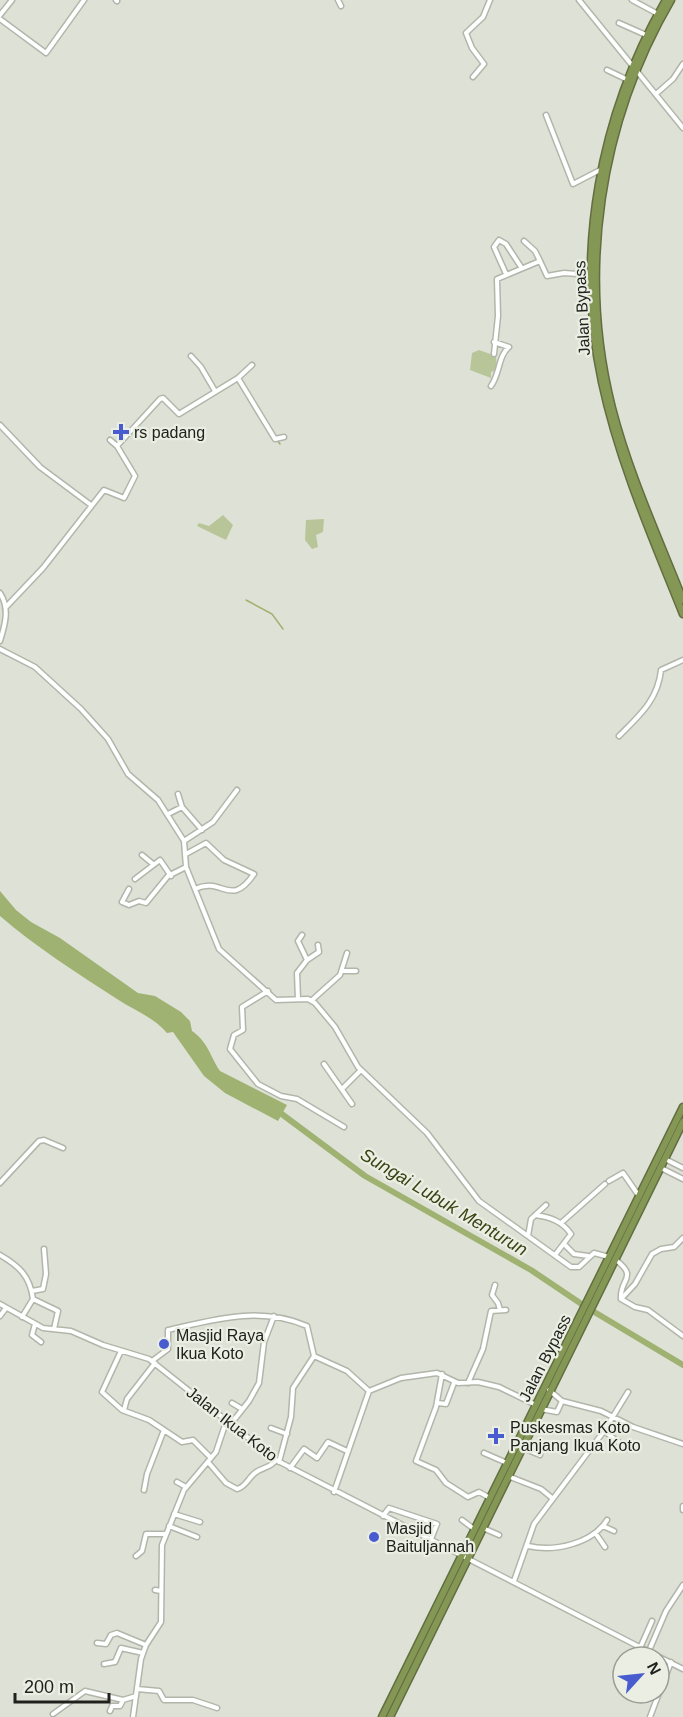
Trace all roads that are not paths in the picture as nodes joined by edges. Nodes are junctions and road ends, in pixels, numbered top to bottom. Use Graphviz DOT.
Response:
graph roads {
  1 [pos="12,0"];
  2 [pos="84,0"];
  3 [pos="338,0"];
  4 [pos="490,0"];
  5 [pos="579,0"];
  6 [pos="632,0"];
  7 [pos="668,2"];
  8 [pos="341,6"];
  9 [pos="658,14"];
  10 [pos="0,19"];
  11 [pos="619,23"];
  12 [pos="646,35"];
  13 [pos="683,64"];
  14 [pos="635,68"];
  15 [pos="607,70"];
  16 [pos="473,77"];
  17 [pos="628,80"];
  18 [pos="656,94"];
  19 [pos="546,115"];
  20 [pos="683,128"];
  21 [pos="602,169"];
  22 [pos="603,178"];
  23 [pos="524,241"];
  24 [pos="540,261"];
  25 [pos="521,267"];
  26 [pos="506,274"];
  27 [pos="591,276"];
  28 [pos="494,342"];
  29 [pos="494,354"];
  30 [pos="191,356"];
  31 [pos="252,365"];
  32 [pos="237,378"];
  33 [pos="491,386"];
  34 [pos="215,391"];
  35 [pos="0,425"];
  36 [pos="284,437"];
  37 [pos="110,440"];
  38 [pos="117,446"];
  39 [pos="91,505"];
  40 [pos="0,593"];
  41 [pos="683,600"];
  42 [pos="6,607"];
  43 [pos="683,614"];
  44 [pos="3,622"];
  45 [pos="0,641"];
  46 [pos="0,649"];
  47 [pos="683,660"];
  48 [pos="620,736"];
  49 [pos="237,790"];
  50 [pos="178,794"];
  51 [pos="182,807"];
  52 [pos="168,814"];
  53 [pos="202,830"];
  54 [pos="184,841"];
  55 [pos="186,854"];
  56 [pos="142,855"];
  57 [pos="153,864"];
  58 [pos="186,867"];
  59 [pos="171,876"];
  60 [pos="135,879"];
  61 [pos="129,889"];
  62 [pos="195,889"];
  63 [pos="302,936"];
  64 [pos="318,945"];
  65 [pos="347,952"];
  66 [pos="307,960"];
  67 [pos="342,971"];
  68 [pos="356,971"];
  69 [pos="268,991"];
  70 [pos="298,999"];
  71 [pos="311,1001"];
  72 [pos="324,1064"];
  73 [pos="361,1070"];
  74 [pos="342,1089"];
  75 [pos="352,1104"];
  76 [pos="682,1112"];
  77 [pos="683,1122"];
  78 [pos="344,1127"];
  79 [pos="63,1148"];
  80 [pos="664,1159"];
  81 [pos="660,1168"];
  82 [pos="683,1168"];
  83 [pos="683,1179"];
  84 [pos="0,1183"];
  85 [pos="639,1196"];
  86 [pos="546,1205"];
  87 [pos="535,1215"];
  88 [pos="561,1223"];
  89 [pos="528,1236"];
  90 [pos="683,1238"];
  91 [pos="565,1245"];
  92 [pos="44,1249"];
  93 [pos="0,1255"];
  94 [pos="555,1255"];
  95 [pos="588,1256"];
  96 [pos="613,1258"];
  97 [pos="495,1285"];
  98 [pos="32,1291"];
  99 [pos="33,1299"];
  100 [pos="621,1299"];
  101 [pos="0,1304"];
  102 [pos="6,1308"];
  103 [pos="500,1310"];
  104 [pos="506,1310"];
  105 [pos="0,1316"];
  106 [pos="274,1316"];
  107 [pos="22,1317"];
  108 [pos="35,1324"];
  109 [pos="54,1329"];
  110 [pos="683,1336"];
  111 [pos="574,1338"];
  112 [pos="41,1342"];
  113 [pos="121,1351"];
  114 [pos="314,1356"];
  115 [pos="154,1362"];
  116 [pos="442,1374"];
  117 [pos="454,1383"];
  118 [pos="468,1383"];
  119 [pos="549,1390"];
  120 [pos="369,1391"];
  121 [pos="628,1392"];
  122 [pos="562,1401"];
  123 [pos="232,1403"];
  124 [pos="438,1403"];
  125 [pos="538,1407"];
  126 [pos="242,1409"];
  127 [pos="124,1410"];
  128 [pos="612,1418"];
  129 [pos="228,1423"];
  130 [pos="271,1428"];
  131 [pos="164,1430"];
  132 [pos="604,1431"];
  133 [pos="287,1434"];
  134 [pos="683,1444"];
  135 [pos="519,1447"];
  136 [pos="628,1449"];
  137 [pos="347,1451"];
  138 [pos="484,1453"];
  139 [pos="540,1455"];
  140 [pos="209,1460"];
  141 [pos="278,1461"];
  142 [pos="507,1463"];
  143 [pos="290,1468"];
  144 [pos="507,1475"];
  145 [pos="177,1482"];
  146 [pos="186,1487"];
  147 [pos="144,1490"];
  148 [pos="334,1492"];
  149 [pos="490,1498"];
  150 [pos="552,1498"];
  151 [pos="174,1514"];
  152 [pos="383,1516"];
  153 [pos="462,1520"];
  154 [pos="607,1520"];
  155 [pos="200,1522"];
  156 [pos="169,1526"];
  157 [pos="603,1526"];
  158 [pos="482,1528"];
  159 [pos="474,1529"];
  160 [pos="614,1531"];
  161 [pos="166,1534"];
  162 [pos="596,1534"];
  163 [pos="196,1536"];
  164 [pos="499,1536"];
  165 [pos="431,1539"];
  166 [pos="528,1546"];
  167 [pos="605,1547"];
  168 [pos="136,1556"];
  169 [pos="464,1556"];
  170 [pos="514,1581"];
  171 [pos="683,1585"];
  172 [pos="155,1590"];
  173 [pos="161,1592"];
  174 [pos="652,1621"];
  175 [pos="422,1642"];
  176 [pos="97,1643"];
  177 [pos="146,1645"];
  178 [pos="634,1645"];
  179 [pos="641,1645"];
  180 [pos="651,1645"];
  181 [pos="143,1653"];
  182 [pos="671,1662"];
  183 [pos="104,1664"];
  184 [pos="683,1669"];
  185 [pos="137,1689"];
  186 [pos="136,1696"];
  187 [pos="123,1700"];
  188 [pos="217,1708"];
  189 [pos="110,1711"];
  190 [pos="52,1714"];
  191 [pos="133,1717"];
  192 [pos="382,1717"];
  193 [pos="390,1717"];
  1 -- 10 [label="street"];
  2 -- 10 [label="street"];
  3 -- 8 [label="street"];
  4 -- 16 [label="street"];
  5 -- 14 [label="street"];
  6 -- 9 [label="street"];
  7 -- 9 [label="highway, Jalan Bypass"];
  7 -- 14 [label="highway, Jalan Bypass"];
  9 -- 12 [label="highway, Jalan Bypass"];
  11 -- 12 [label="street"];
  12 -- 14 [label="highway, Jalan Bypass"];
  13 -- 18 [label="street"];
  14 -- 17 [label="highway, Jalan Bypass"];
  14 -- 18 [label="street"];
  14 -- 22 [label="highway, Jalan Bypass"];
  15 -- 17 [label="street"];
  17 -- 21 [label="highway, Jalan Bypass"];
  18 -- 20 [label="street"];
  19 -- 21 [label="street"];
  21 -- 22 [label="highway, Jalan Bypass"];
  22 -- 27 [label="highway, Jalan Bypass"];
  22 -- 41 [label="highway, Jalan Bypass"];
  23 -- 24 [label="street"];
  24 -- 25 [label="street"];
  24 -- 27 [label="street"];
  25 -- 26 [label="street"];
  25 -- 26 [label="street"];
  26 -- 28 [label="street"];
  27 -- 43 [label="highway, Jalan Bypass"];
  28 -- 29 [label="street"];
  28 -- 33 [label="street"];
  30 -- 34 [label="street"];
  31 -- 32 [label="street"];
  32 -- 34 [label="street"];
  32 -- 36 [label="street"];
  34 -- 38 [label="street"];
  35 -- 39 [label="street"];
  37 -- 38 [label="street"];
  38 -- 39 [label="street"];
  39 -- 42 [label="street"];
  40 -- 42 [label="street"];
  42 -- 44 [label="street"];
  44 -- 45 [label="street"];
  46 -- 52 [label="street"];
  47 -- 48 [label="street"];
  49 -- 53 [label="street"];
  50 -- 51 [label="street"];
  51 -- 52 [label="street"];
  51 -- 53 [label="street"];
  52 -- 54 [label="street"];
  53 -- 54 [label="street"];
  54 -- 55 [label="street"];
  55 -- 58 [label="street"];
  55 -- 62 [label="street"];
  56 -- 57 [label="street"];
  57 -- 59 [label="street"];
  57 -- 60 [label="street"];
  58 -- 59 [label="street"];
  58 -- 62 [label="street"];
  59 -- 61 [label="street"];
  62 -- 69 [label="street"];
  63 -- 66 [label="street"];
  64 -- 66 [label="street"];
  65 -- 67 [label="street"];
  66 -- 70 [label="street"];
  67 -- 68 [label="street"];
  67 -- 71 [label="street"];
  69 -- 70 [label="street"];
  69 -- 78 [label="street"];
  70 -- 71 [label="street"];
  71 -- 73 [label="street"];
  72 -- 74 [label="street"];
  73 -- 74 [label="street"];
  73 -- 89 [label="street"];
  74 -- 75 [label="street"];
  76 -- 85 [label="highway, Jalan Bypass"];
  77 -- 80 [label="highway, Jalan Bypass"];
  79 -- 84 [label="street"];
  80 -- 81 [label="highway, Jalan Bypass"];
  80 -- 82 [label="street"];
  81 -- 83 [label="street"];
  81 -- 96 [label="highway, Jalan Bypass"];
  85 -- 88 [label="street"];
  85 -- 96 [label="highway, Jalan Bypass"];
  86 -- 87 [label="street"];
  87 -- 88 [label="street"];
  87 -- 89 [label="street"];
  88 -- 91 [label="street"];
  89 -- 94 [label="street"];
  90 -- 100 [label="street"];
  91 -- 94 [label="street"];
  91 -- 95 [label="street"];
  92 -- 98 [label="street"];
  93 -- 98 [label="street"];
  94 -- 95 [label="street"];
  95 -- 96 [label="street"];
  96 -- 100 [label="street"];
  96 -- 111 [label="highway, Jalan Bypass"];
  97 -- 103 [label="street"];
  98 -- 99 [label="street"];
  99 -- 107 [label="street"];
  99 -- 109 [label="street"];
  100 -- 110 [label="street"];
  101 -- 102 [label="street, Jalan Ikua Koto"];
  102 -- 105 [label="street"];
  102 -- 107 [label="street, Jalan Ikua Koto"];
  103 -- 104 [label="street"];
  103 -- 118 [label="street"];
  106 -- 114 [label="street"];
  106 -- 115 [label="street"];
  106 -- 126 [label="street"];
  107 -- 108 [label="street, Jalan Ikua Koto"];
  108 -- 109 [label="street, Jalan Ikua Koto"];
  108 -- 112 [label="street"];
  109 -- 113 [label="street, Jalan Ikua Koto"];
  111 -- 119 [label="highway, Jalan Bypass"];
  111 -- 125 [label="highway, Jalan Bypass"];
  113 -- 115 [label="street, Jalan Ikua Koto"];
  113 -- 127 [label="street"];
  114 -- 120 [label="street"];
  114 -- 133 [label="street"];
  115 -- 127 [label="street"];
  115 -- 129 [label="street, Jalan Ikua Koto"];
  116 -- 117 [label="street"];
  116 -- 120 [label="street"];
  116 -- 124 [label="street"];
  117 -- 118 [label="street"];
  117 -- 124 [label="street"];
  118 -- 125 [label="street"];
  119 -- 122 [label="street"];
  119 -- 125 [label="highway, Jalan Bypass"];
  120 -- 137 [label="street"];
  121 -- 128 [label="street"];
  122 -- 125 [label="street"];
  122 -- 128 [label="street"];
  123 -- 126 [label="street"];
  124 -- 149 [label="street"];
  125 -- 135 [label="highway, Jalan Bypass"];
  126 -- 129 [label="street"];
  127 -- 131 [label="street"];
  128 -- 132 [label="street"];
  128 -- 134 [label="street"];
  129 -- 140 [label="street"];
  129 -- 141 [label="street, Jalan Ikua Koto"];
  130 -- 133 [label="street"];
  131 -- 140 [label="street"];
  131 -- 147 [label="street"];
  132 -- 136 [label="street"];
  132 -- 150 [label="street"];
  133 -- 141 [label="street"];
  135 -- 139 [label="street"];
  135 -- 142 [label="highway, Jalan Bypass"];
  135 -- 144 [label="highway, Jalan Bypass"];
  137 -- 143 [label="street"];
  137 -- 148 [label="street"];
  138 -- 142 [label="street"];
  140 -- 141 [label="street"];
  140 -- 146 [label="street"];
  141 -- 143 [label="street, Jalan Ikua Koto"];
  142 -- 149 [label="highway, Jalan Bypass"];
  143 -- 148 [label="street, Jalan Ikua Koto"];
  144 -- 150 [label="street"];
  144 -- 158 [label="highway, Jalan Bypass"];
  145 -- 146 [label="street"];
  146 -- 151 [label="street"];
  148 -- 152 [label="street, Jalan Ikua Koto"];
  149 -- 159 [label="highway, Jalan Bypass"];
  150 -- 166 [label="street"];
  151 -- 155 [label="street"];
  151 -- 156 [label="street"];
  152 -- 165 [label="street, Jalan Ikua Koto"];
  152 -- 165 [label="street"];
  153 -- 159 [label="street"];
  154 -- 157 [label="street"];
  156 -- 161 [label="street"];
  156 -- 163 [label="street"];
  157 -- 160 [label="street"];
  157 -- 162 [label="street"];
  158 -- 164 [label="street"];
  158 -- 169 [label="highway, Jalan Bypass"];
  159 -- 169 [label="highway, Jalan Bypass"];
  161 -- 168 [label="street"];
  161 -- 173 [label="street"];
  162 -- 166 [label="street"];
  162 -- 167 [label="street"];
  165 -- 169 [label="street, Jalan Ikua Koto"];
  166 -- 170 [label="street"];
  169 -- 170 [label="street, Jalan Ikua Koto"];
  169 -- 175 [label="highway, Jalan Bypass"];
  170 -- 178 [label="street, Jalan Ikua Koto"];
  171 -- 180 [label="street"];
  172 -- 173 [label="street"];
  173 -- 177 [label="street"];
  174 -- 179 [label="street"];
  175 -- 192 [label="highway, Jalan Bypass"];
  175 -- 193 [label="highway"];
  176 -- 177 [label="street"];
  177 -- 181 [label="street"];
  181 -- 183 [label="street"];
  181 -- 185 [label="street"];
  182 -- 184 [label="street, Jalan Ikua Koto"];
  185 -- 186 [label="street"];
  185 -- 188 [label="street"];
  186 -- 187 [label="street"];
  186 -- 191 [label="street"];
  187 -- 189 [label="street"];
  187 -- 190 [label="street"];
}
